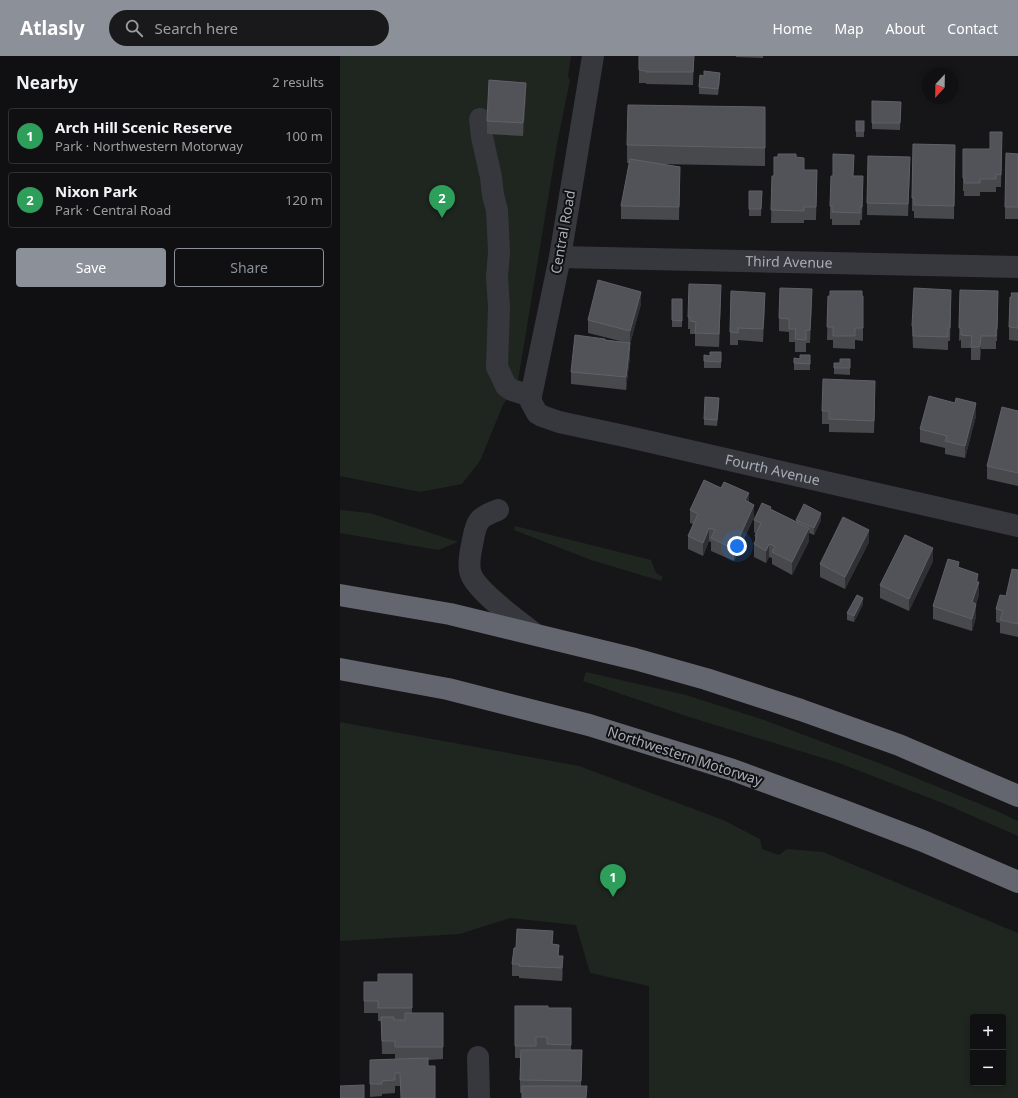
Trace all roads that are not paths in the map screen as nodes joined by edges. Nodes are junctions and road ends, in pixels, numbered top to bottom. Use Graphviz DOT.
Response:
graph roads {
  1 [pos="593,56"];
  2 [pos="480,119"];
  3 [pos="560,257"];
  4 [pos="1018,267"];
  5 [pos="532,401"];
  6 [pos="498,510"];
  7 [pos="1018,526"];
  8 [pos="340,595"];
  9 [pos="535,634"];
  10 [pos="340,670"];
  11 [pos="1018,796"];
  12 [pos="1018,882"];
  13 [pos="478,1057"];
  14 [pos="479,1098"];
  1 -- 3 [label="street, Central Road"];
  2 -- 5 [label="street"];
  3 -- 4 [label="street, Third Avenue"];
  3 -- 5 [label="street, Central Road"];
  5 -- 7 [label="street, Fourth Avenue"];
  6 -- 9 [label="street"];
  8 -- 9 [label="highway"];
  9 -- 11 [label="highway"];
  10 -- 12 [label="highway, Northwestern Motorway"];
  13 -- 14 [label="street"];
}
